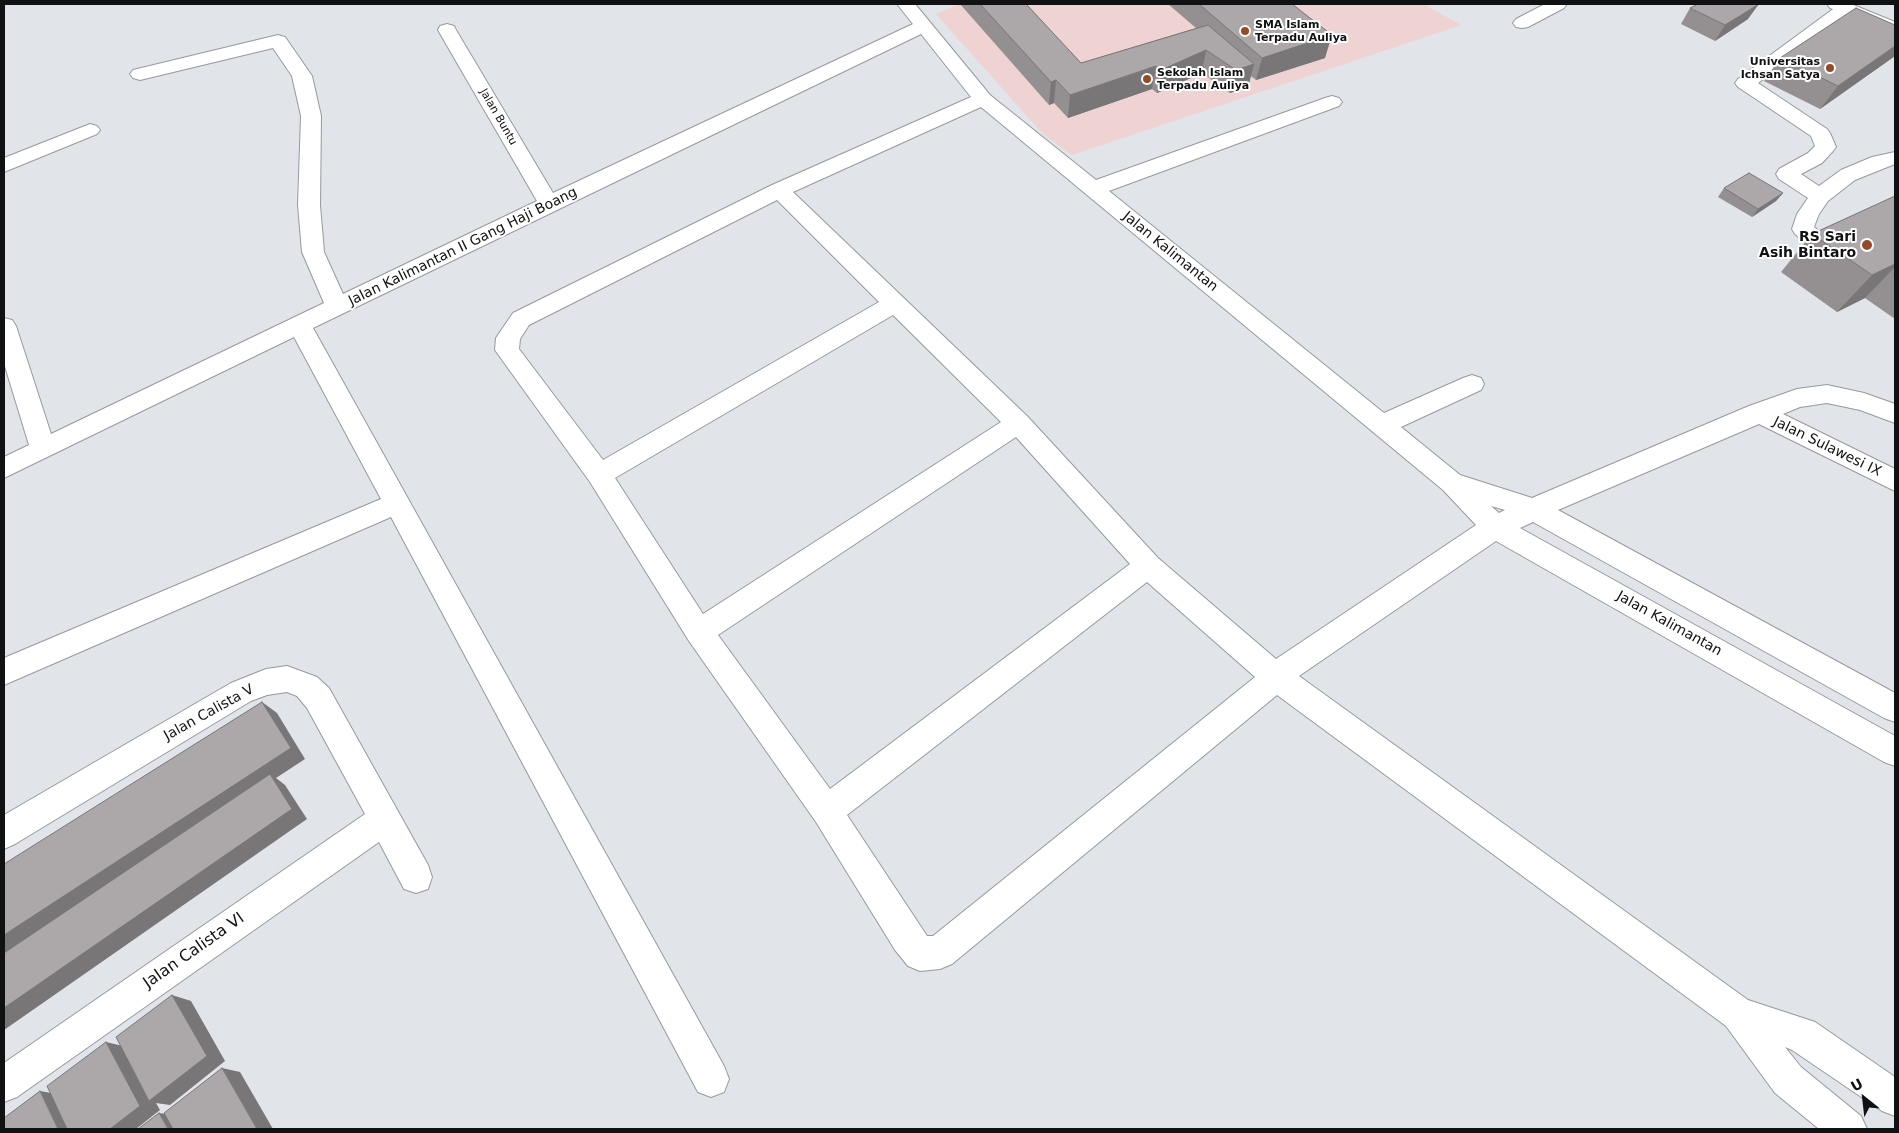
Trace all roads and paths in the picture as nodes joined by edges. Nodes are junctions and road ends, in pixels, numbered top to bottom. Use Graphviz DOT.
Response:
graph roads {
  1 [pos="906,4"];
  2 [pos="1558,4"];
  3 [pos="1841,6"];
  4 [pos="1522,23"];
  5 [pos="923,26"];
  6 [pos="1895,29"];
  7 [pos="448,30"];
  8 [pos="140,74"];
  9 [pos="983,99"];
  10 [pos="1332,102"];
  11 [pos="90,130"];
  12 [pos="1895,158"];
  13 [pos="4,166"];
  14 [pos="1093,189"];
  15 [pos="780,190"];
  16 [pos="1820,196"];
  17 [pos="548,204"];
  18 [pos="1895,294"];
  19 [pos="895,303"];
  20 [pos="337,308"];
  21 [pos="4,326"];
  22 [pos="300,326"];
  23 [pos="1472,384"];
  24 [pos="1758,413"];
  25 [pos="1895,414"];
  26 [pos="1018,423"];
  27 [pos="1381,425"];
  28 [pos="43,449"];
  29 [pos="4,468"];
  30 [pos="599,475"];
  31 [pos="1895,481"];
  32 [pos="1452,483"];
  33 [pos="395,504"];
  34 [pos="1533,509"];
  35 [pos="1495,527"];
  36 [pos="1148,566"];
  37 [pos="699,632"];
  38 [pos="4,672"];
  39 [pos="1276,677"];
  40 [pos="1895,708"];
  41 [pos="1895,752"];
  42 [pos="827,811"];
  43 [pos="385,818"];
  44 [pos="4,833"];
  45 [pos="416,877"];
  46 [pos="1738,1014"];
  47 [pos="711,1079"];
  48 [pos="4,1084"];
  49 [pos="1895,1098"];
  50 [pos="1848,1129"];
  1 -- 5 [label="street, Jalan Kalimantan"];
  2 -- 4 [label="street"];
  3 -- 6 [label="street"];
  3 -- 16 [label="street"];
  5 -- 9 [label="street, Jalan Kalimantan"];
  5 -- 17 [label="street, Jalan Kalimantan II Gang Haji Boang"];
  7 -- 17 [label="street, Jalan Buntu"];
  8 -- 20 [label="street"];
  9 -- 14 [label="street, Jalan Kalimantan"];
  9 -- 15 [label="street"];
  10 -- 14 [label="street"];
  11 -- 13 [label="street"];
  12 -- 16 [label="street"];
  14 -- 27 [label="street, Jalan Kalimantan"];
  15 -- 19 [label="street"];
  15 -- 30 [label="street"];
  16 -- 18 [label="street"];
  17 -- 20 [label="street, Jalan Kalimantan II Gang Haji Boang"];
  19 -- 26 [label="street"];
  19 -- 30 [label="street"];
  20 -- 22 [label="street, Jalan Kalimantan II Gang Haji Boang"];
  21 -- 28 [label="street"];
  22 -- 28 [label="street, Jalan Kalimantan II Gang Haji Boang"];
  22 -- 33 [label="street"];
  23 -- 27 [label="street"];
  24 -- 25 [label="street"];
  24 -- 31 [label="street, Jalan Sulawesi IX"];
  24 -- 34 [label="street"];
  26 -- 36 [label="street"];
  26 -- 37 [label="street"];
  27 -- 32 [label="street, Jalan Kalimantan"];
  28 -- 29 [label="street, Jalan Kalimantan II Gang Haji Boang"];
  30 -- 37 [label="street"];
  32 -- 34 [label="street, Jalan Kalimantan"];
  32 -- 35 [label="street, Jalan Kalimantan"];
  33 -- 38 [label="street"];
  33 -- 47 [label="street"];
  34 -- 35 [label="street"];
  34 -- 40 [label="street, Jalan Kalimantan"];
  35 -- 39 [label="street"];
  35 -- 41 [label="street, Jalan Kalimantan"];
  36 -- 39 [label="street"];
  36 -- 42 [label="street"];
  37 -- 42 [label="street"];
  39 -- 42 [label="street"];
  39 -- 46 [label="street"];
  43 -- 44 [label="street, Jalan Calista V"];
  43 -- 45 [label="street, Jalan Calista V"];
  43 -- 48 [label="street, Jalan Calista VI"];
  46 -- 49 [label="street"];
  46 -- 50 [label="street"];
}
